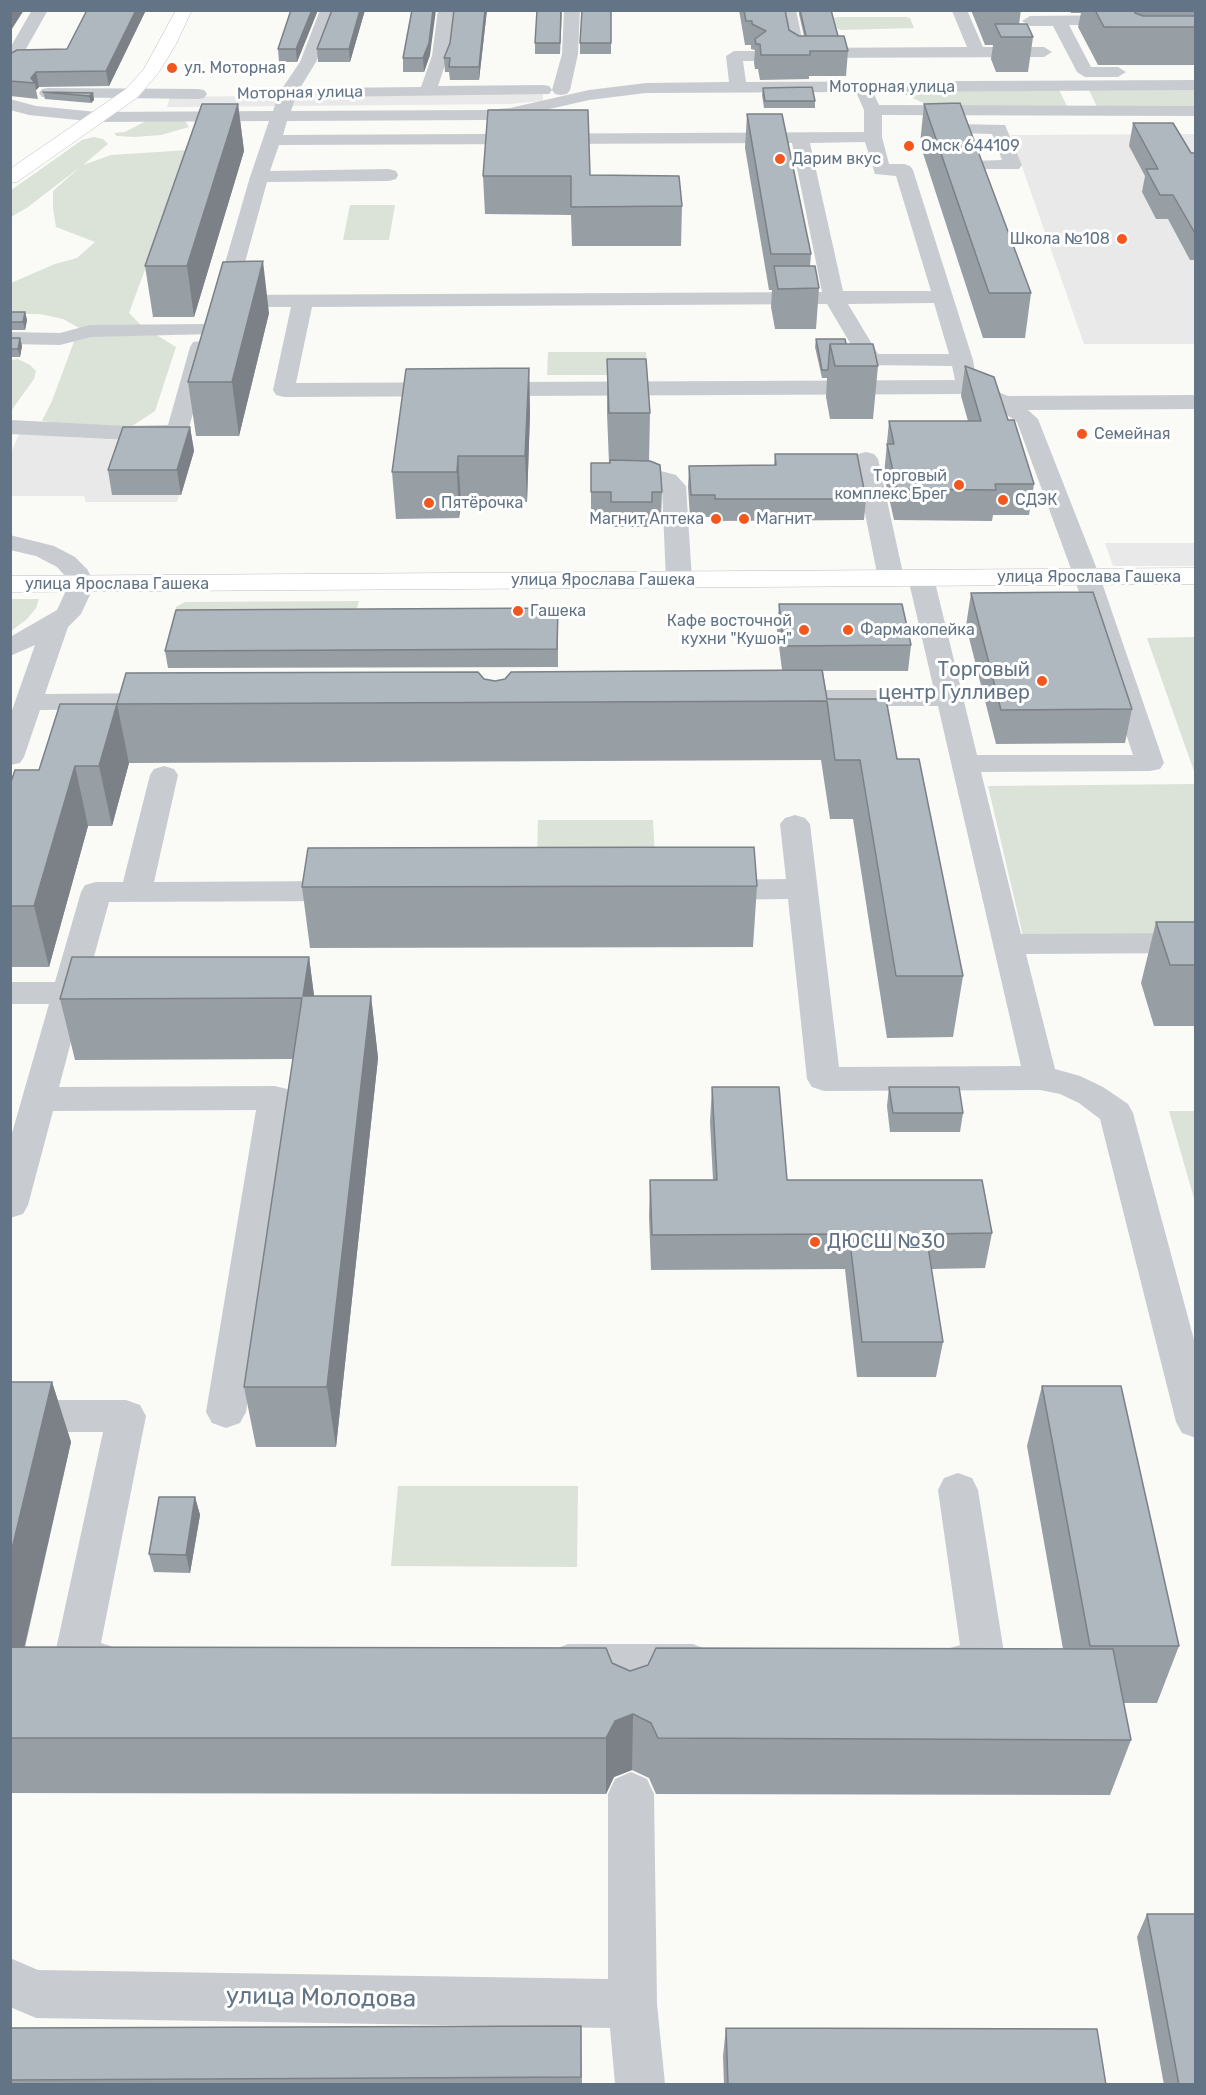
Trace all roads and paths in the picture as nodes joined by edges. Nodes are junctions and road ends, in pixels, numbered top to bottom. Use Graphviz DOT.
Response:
graph roads {
  1 [pos="40,10"];
  2 [pos="184,10"];
  3 [pos="328,10"];
  4 [pos="446,10"];
  5 [pos="572,10"];
  6 [pos="788,10"];
  7 [pos="960,11"];
  8 [pos="1027,16"];
  9 [pos="1059,21"];
  10 [pos="1196,46"];
  11 [pos="977,52"];
  12 [pos="1044,52"];
  13 [pos="755,56"];
  14 [pos="10,63"];
  15 [pos="1147,72"];
  16 [pos="1065,86"];
  17 [pos="1196,86"];
  18 [pos="738,87"];
  19 [pos="862,87"];
  20 [pos="561,90"];
  21 [pos="428,91"];
  22 [pos="132,93"];
  23 [pos="288,93"];
  24 [pos="10,94"];
  25 [pos="220,94"];
  26 [pos="266,94"];
  27 [pos="589,95"];
  28 [pos="10,104"];
  29 [pos="873,111"];
  30 [pos="1083,111"];
  31 [pos="1196,111"];
  32 [pos="961,112"];
  33 [pos="282,115"];
  34 [pos="97,117"];
  35 [pos="941,129"];
  36 [pos="968,129"];
  37 [pos="873,137"];
  38 [pos="800,138"];
  39 [pos="273,140"];
  40 [pos="976,165"];
  41 [pos="389,175"];
  42 [pos="259,177"];
  43 [pos="10,178"];
  44 [pos="941,297"];
  45 [pos="834,298"];
  46 [pos="224,301"];
  47 [pos="303,301"];
  48 [pos="206,330"];
  49 [pos="10,338"];
  50 [pos="871,360"];
  51 [pos="962,360"];
  52 [pos="885,386"];
  53 [pos="967,387"];
  54 [pos="1196,402"];
  55 [pos="1005,403"];
  56 [pos="10,427"];
  57 [pos="866,459"];
  58 [pos="607,477"];
  59 [pos="10,542"];
  60 [pos="1196,576"];
  61 [pos="1087,577"];
  62 [pos="906,578"];
  63 [pos="679,580"];
  64 [pos="10,584"];
  65 [pos="82,584"];
  66 [pos="56,623"];
  67 [pos="10,648"];
  68 [pos="950,698"];
  69 [pos="759,699"];
  70 [pos="189,701"];
  71 [pos="30,702"];
  72 [pos="10,757"];
  73 [pos="966,764"];
  74 [pos="164,775"];
  75 [pos="795,824"];
  76 [pos="802,889"];
  77 [pos="683,890"];
  78 [pos="372,891"];
  79 [pos="136,892"];
  80 [pos="1196,943"];
  81 [pos="1009,944"];
  82 [pos="10,993"];
  83 [pos="70,993"];
  84 [pos="117,993"];
  85 [pos="1041,1078"];
  86 [pos="40,1099"];
  87 [pos="10,1205"];
  88 [pos="226,1412"];
  89 [pos="10,1416"];
  90 [pos="1196,1422"];
  91 [pos="958,1490"];
  92 [pos="146,1663"];
  93 [pos="536,1664"];
  94 [pos="724,1664"];
  95 [pos="913,1664"];
  96 [pos="631,1794"];
  97 [pos="10,1982"];
  98 [pos="633,2004"];
  99 [pos="640,2085"];
  1 -- 14 [label="street"];
  2 -- 22 [label="main road"];
  3 -- 23 [label="street"];
  4 -- 21 [label="street"];
  5 -- 20 [label="street"];
  6 -- 11 [label="street"];
  7 -- 11 [label="street"];
  8 -- 9 [label="street"];
  8 -- 12 [label="street"];
  9 -- 10 [label="street"];
  9 -- 15 [label="street"];
  11 -- 12 [label="street"];
  12 -- 16 [label="street"];
  13 -- 18 [label="street"];
  16 -- 17 [label="street, Моторная улица"];
  16 -- 19 [label="street, Моторная улица"];
  16 -- 30 [label="street"];
  18 -- 19 [label="street, Моторная улица"];
  18 -- 27 [label="street, Моторная улица"];
  19 -- 29 [label="street"];
  20 -- 21 [label="street, Моторная улица"];
  20 -- 27 [label="street, Моторная улица"];
  21 -- 23 [label="street, Моторная улица"];
  22 -- 24 [label="street, Моторная улица"];
  22 -- 25 [label="street, Моторная улица"];
  22 -- 34 [label="main road"];
  23 -- 26 [label="street, Моторная улица"];
  23 -- 33 [label="street"];
  27 -- 33 [label="street, Моторная улица"];
  28 -- 34 [label="street, Моторная улица"];
  29 -- 32 [label="street, Моторная улица"];
  29 -- 37 [label="street"];
  30 -- 31 [label="street, Моторная улица"];
  30 -- 32 [label="street, Моторная улица"];
  32 -- 36 [label="street"];
  33 -- 34 [label="street, Моторная улица"];
  33 -- 39 [label="street"];
  34 -- 43 [label="main road"];
  35 -- 36 [label="street"];
  36 -- 40 [label="street"];
  37 -- 38 [label="street"];
  37 -- 44 [label="street"];
  38 -- 39 [label="street"];
  38 -- 45 [label="street"];
  39 -- 42 [label="street"];
  41 -- 42 [label="street"];
  42 -- 46 [label="street"];
  44 -- 45 [label="street"];
  44 -- 51 [label="street"];
  45 -- 47 [label="street"];
  45 -- 50 [label="street"];
  46 -- 47 [label="street"];
  46 -- 48 [label="street"];
  47 -- 52 [label="street"];
  48 -- 49 [label="street"];
  48 -- 56 [label="street"];
  50 -- 51 [label="street"];
  50 -- 52 [label="street"];
  51 -- 53 [label="street"];
  52 -- 53 [label="street"];
  53 -- 55 [label="street"];
  54 -- 55 [label="street"];
  55 -- 61 [label="street"];
  57 -- 62 [label="street"];
  58 -- 63 [label="street"];
  59 -- 65 [label="street"];
  60 -- 61 [label="main road, улица Ярослава Гашека"];
  61 -- 62 [label="main road, улица Ярослава Гашека"];
  61 -- 73 [label="street"];
  62 -- 63 [label="main road, улица Ярослава Гашека"];
  62 -- 68 [label="street"];
  63 -- 65 [label="main road, улица Ярослава Гашека"];
  64 -- 65 [label="main road, улица Ярослава Гашека"];
  65 -- 66 [label="street"];
  66 -- 67 [label="street"];
  66 -- 71 [label="street"];
  68 -- 69 [label="street"];
  68 -- 73 [label="street"];
  70 -- 71 [label="street"];
  71 -- 72 [label="street"];
  73 -- 81 [label="street"];
  74 -- 79 [label="street"];
  75 -- 76 [label="street"];
  76 -- 77 [label="street"];
  76 -- 85 [label="street"];
  78 -- 79 [label="street"];
  79 -- 83 [label="street"];
  80 -- 81 [label="street"];
  81 -- 85 [label="street"];
  82 -- 83 [label="street"];
  83 -- 84 [label="street"];
  83 -- 86 [label="street"];
  85 -- 90 [label="street"];
  86 -- 87 [label="street"];
  86 -- 88 [label="street"];
  89 -- 92 [label="street"];
  91 -- 95 [label="street"];
  93 -- 94 [label="street"];
  96 -- 98 [label="street"];
  97 -- 98 [label="street, улица Молодова"];
  98 -- 99 [label="street"];
}
